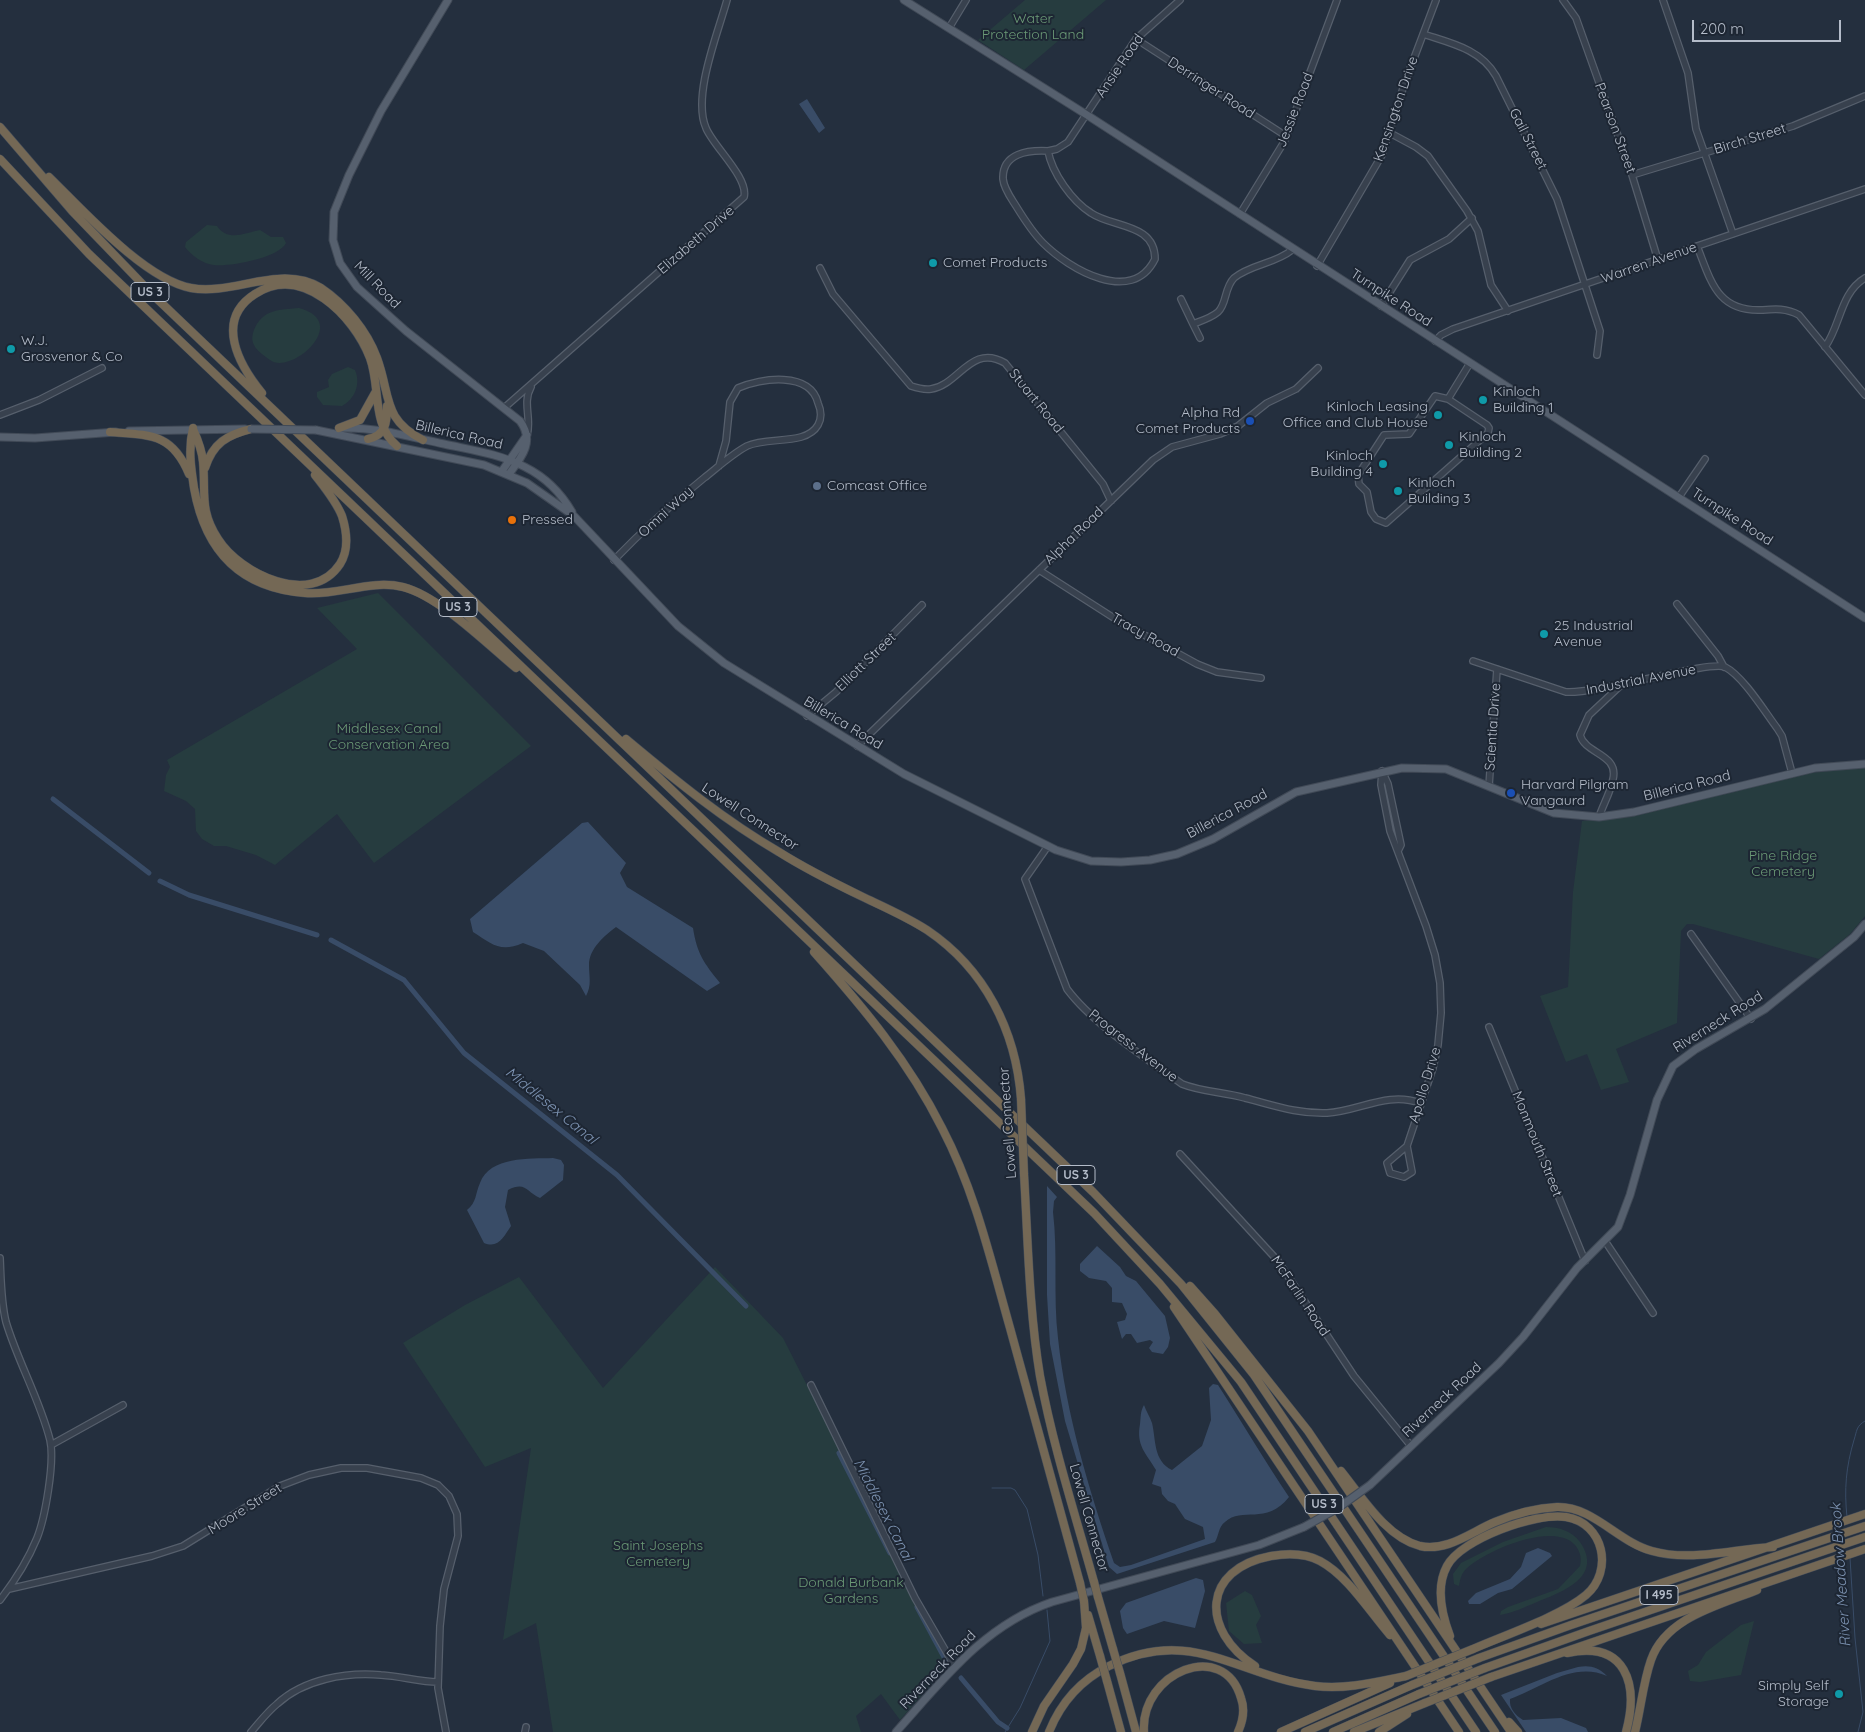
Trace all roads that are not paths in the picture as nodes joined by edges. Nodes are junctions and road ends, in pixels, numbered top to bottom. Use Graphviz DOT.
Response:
graph roads {
  1 [pos="448,0"];
  2 [pos="727,0"];
  3 [pos="904,0"];
  4 [pos="966,0"];
  5 [pos="1180,0"];
  6 [pos="1337,0"];
  7 [pos="1436,0"];
  8 [pos="1563,0"];
  9 [pos="1663,0"];
  10 [pos="949,28"];
  11 [pos="1423,34"];
  12 [pos="1136,39"];
  13 [pos="1865,96"];
  14 [pos="1087,115"];
  15 [pos="0,126"];
  16 [pos="1390,133"];
  17 [pos="1286,136"];
  18 [pos="1048,151"];
  19 [pos="1704,152"];
  20 [pos="24,156"];
  21 [pos="0,159"];
  22 [pos="1632,175"];
  23 [pos="1865,189"];
  24 [pos="1240,214"];
  25 [pos="1472,218"];
  26 [pos="1733,234"];
  27 [pos="1697,246"];
  28 [pos="1292,250"];
  29 [pos="1658,260"];
  30 [pos="1317,266"];
  31 [pos="820,268"];
  32 [pos="1865,278"];
  33 [pos="1586,284"];
  34 [pos="1181,299"];
  35 [pos="1381,306"];
  36 [pos="1508,311"];
  37 [pos="1193,324"];
  38 [pos="1200,338"];
  39 [pos="1435,341"];
  40 [pos="1825,347"];
  41 [pos="1596,354"];
  42 [pos="1470,363"];
  43 [pos="102,368"];
  44 [pos="1318,368"];
  45 [pos="533,383"];
  46 [pos="377,386"];
  47 [pos="386,394"];
  48 [pos="1865,395"];
  49 [pos="1448,399"];
  50 [pos="504,408"];
  51 [pos="0,415"];
  52 [pos="284,419"];
  53 [pos="193,428"];
  54 [pos="339,428"];
  55 [pos="251,429"];
  56 [pos="316,430"];
  57 [pos="383,431"];
  58 [pos="110,432"];
  59 [pos="527,436"];
  60 [pos="0,437"];
  61 [pos="368,439"];
  62 [pos="423,440"];
  63 [pos="397,446"];
  64 [pos="298,454"];
  65 [pos="1705,459"];
  66 [pos="514,461"];
  67 [pos="719,466"];
  68 [pos="204,472"];
  69 [pos="506,472"];
  70 [pos="193,483"];
  71 [pos="1679,497"];
  72 [pos="1111,501"];
  73 [pos="574,516"];
  74 [pos="614,560"];
  75 [pos="1039,570"];
  76 [pos="1677,604"];
  77 [pos="922,605"];
  78 [pos="1865,618"];
  79 [pos="1473,661"];
  80 [pos="1724,667"];
  81 [pos="1496,669"];
  82 [pos="1261,678"];
  83 [pos="1620,686"];
  84 [pos="571,693"];
  85 [pos="565,708"];
  86 [pos="807,716"];
  87 [pos="857,746"];
  88 [pos="1865,764"];
  89 [pos="1382,771"];
  90 [pos="1792,774"];
  91 [pos="1489,786"];
  92 [pos="1599,817"];
  93 [pos="1048,846"];
  94 [pos="774,908"];
  95 [pos="1865,924"];
  96 [pos="1691,934"];
  97 [pos="1751,1018"];
  98 [pos="1488,1027"];
  99 [pos="1420,1103"];
  100 [pos="1407,1146"];
  101 [pos="1180,1154"];
  102 [pos="1605,1241"];
  103 [pos="1144,1243"];
  104 [pos="0,1258"];
  105 [pos="1584,1261"];
  106 [pos="1160,1284"];
  107 [pos="1652,1313"];
  108 [pos="811,1385"];
  109 [pos="123,1405"];
  110 [pos="1297,1416"];
  111 [pos="51,1445"];
  112 [pos="1411,1446"];
  113 [pos="1865,1514"];
  114 [pos="1865,1526"];
  115 [pos="1861,1539"];
  116 [pos="1773,1546"];
  117 [pos="1861,1550"];
  118 [pos="1811,1567"];
  119 [pos="9,1589"];
  120 [pos="0,1600"];
  121 [pos="1084,1601"];
  122 [pos="1473,1649"];
  123 [pos="1456,1650"];
  124 [pos="1415,1665"];
  125 [pos="1522,1665"];
  126 [pos="955,1667"];
  127 [pos="1273,1675"];
  128 [pos="1406,1676"];
  129 [pos="438,1682"];
  130 [pos="1481,1688"];
  131 [pos="1425,1703"];
  132 [pos="1395,1716"];
  133 [pos="251,1732"];
  134 [pos="446,1732"];
  135 [pos="896,1732"];
  136 [pos="1032,1732"];
  137 [pos="1049,1732"];
  138 [pos="1121,1732"];
  139 [pos="1136,1732"];
  140 [pos="1144,1732"];
  141 [pos="1238,1732"];
  142 [pos="1281,1732"];
  143 [pos="1306,1732"];
  144 [pos="1333,1732"];
  145 [pos="1354,1732"];
  146 [pos="1361,1732"];
  147 [pos="1379,1732"];
  148 [pos="1459,1732"];
  149 [pos="1476,1732"];
  150 [pos="1494,1732"];
  151 [pos="1511,1732"];
  152 [pos="1518,1732"];
  153 [pos="1626,1732"];
  154 [pos="1635,1732"];
  1 -- 50 [label="main road, Mill Road"];
  2 -- 45 [label="street, Elizabeth Drive"];
  3 -- 10 [label="main road, Turnpike Road"];
  4 -- 10 [label="street"];
  5 -- 12 [label="street, Ansie Road"];
  6 -- 17 [label="street, Jessie Road"];
  7 -- 11 [label="street, Kensington Drive"];
  8 -- 22 [label="street, Pearson Street"];
  9 -- 19 [label="street"];
  10 -- 14 [label="main road, Turnpike Road"];
  11 -- 16 [label="street, Kensington Drive"];
  11 -- 33 [label="street, Gail Street"];
  12 -- 14 [label="street, Ansie Road"];
  12 -- 17 [label="street, Derringer Road"];
  13 -- 19 [label="street, Birch Street"];
  14 -- 18 [label="street, Ansie Road"];
  14 -- 24 [label="main road, Turnpike Road"];
  15 -- 20 [label="highway, US 3"];
  16 -- 25 [label="street"];
  16 -- 30 [label="street, Kensington Drive"];
  17 -- 24 [label="street, Jessie Road"];
  18 -- 18 [label="street"];
  19 -- 22 [label="street, Birch Street"];
  19 -- 26 [label="street"];
  20 -- 47 [label="highway"];
  20 -- 52 [label="highway, US 3"];
  21 -- 64 [label="highway, US 3"];
  22 -- 29 [label="street, Pearson Street"];
  23 -- 26 [label="street, Warren Avenue"];
  24 -- 28 [label="main road, Turnpike Road"];
  25 -- 35 [label="street"];
  25 -- 36 [label="street"];
  26 -- 27 [label="street, Warren Avenue"];
  27 -- 29 [label="street, Warren Avenue"];
  27 -- 40 [label="street"];
  28 -- 30 [label="main road, Turnpike Road"];
  28 -- 37 [label="street"];
  29 -- 33 [label="street, Warren Avenue"];
  30 -- 35 [label="main road, Turnpike Road"];
  31 -- 72 [label="street, Stuart Road"];
  32 -- 40 [label="street"];
  33 -- 36 [label="street, Warren Avenue"];
  33 -- 41 [label="street, Gail Street"];
  34 -- 37 [label="street"];
  35 -- 39 [label="main road, Turnpike Road"];
  36 -- 39 [label="street, Warren Avenue"];
  37 -- 38 [label="street"];
  39 -- 42 [label="main road, Turnpike Road"];
  40 -- 48 [label="street"];
  42 -- 49 [label="street"];
  42 -- 71 [label="main road, Turnpike Road"];
  43 -- 51 [label="street"];
  44 -- 72 [label="street, Alpha Road"];
  45 -- 50 [label="street, Elizabeth Drive"];
  45 -- 59 [label="street"];
  46 -- 52 [label="highway"];
  46 -- 54 [label="highway"];
  46 -- 57 [label="highway"];
  47 -- 57 [label="highway"];
  47 -- 62 [label="highway"];
  49 -- 49 [label="street"];
  50 -- 59 [label="main road, Mill Road"];
  52 -- 84 [label="highway, US 3"];
  53 -- 55 [label="main road, Billerica Road"];
  53 -- 58 [label="main road, Billerica Road"];
  53 -- 68 [label="highway"];
  53 -- 70 [label="highway"];
  54 -- 56 [label="main road, Billerica Road"];
  54 -- 57 [label="main road, Billerica Road"];
  55 -- 56 [label="main road, Billerica Road, bridge"];
  55 -- 68 [label="highway"];
  56 -- 61 [label="main road, Billerica Road"];
  57 -- 61 [label="highway"];
  57 -- 62 [label="main road, Billerica Road"];
  57 -- 63 [label="highway"];
  58 -- 60 [label="main road, Billerica Road"];
  58 -- 70 [label="highway"];
  59 -- 66 [label="main road"];
  61 -- 63 [label="main road, Billerica Road"];
  62 -- 66 [label="main road, Billerica Road"];
  63 -- 69 [label="main road, Billerica Road"];
  64 -- 68 [label="highway"];
  64 -- 85 [label="highway, US 3"];
  65 -- 71 [label="street"];
  66 -- 69 [label="main road"];
  66 -- 73 [label="main road, Billerica Road"];
  67 -- 67 [label="street, Omni Way"];
  67 -- 74 [label="street, Omni Way"];
  69 -- 73 [label="main road, Billerica Road"];
  70 -- 85 [label="highway"];
  71 -- 78 [label="main road, Turnpike Road"];
  72 -- 75 [label="street, Alpha Road"];
  73 -- 74 [label="main road, Billerica Road"];
  74 -- 86 [label="main road, Billerica Road"];
  75 -- 82 [label="street, Tracy Road"];
  75 -- 87 [label="street, Alpha Road"];
  76 -- 80 [label="street"];
  77 -- 86 [label="street, Elliott Street"];
  79 -- 81 [label="street, Industrial Avenue"];
  80 -- 83 [label="street, Industrial Avenue"];
  80 -- 90 [label="street"];
  81 -- 83 [label="street, Industrial Avenue"];
  81 -- 91 [label="street, Scientia Drive"];
  83 -- 92 [label="street"];
  84 -- 103 [label="highway, US 3"];
  84 -- 139 [label="highway, Lowell Connector, bridge"];
  85 -- 94 [label="highway, US 3"];
  86 -- 87 [label="main road, Billerica Road"];
  87 -- 93 [label="main road, Billerica Road"];
  88 -- 90 [label="main road, Billerica Road"];
  89 -- 91 [label="main road, Billerica Road"];
  89 -- 93 [label="main road, Billerica Road"];
  89 -- 99 [label="street, Apollo Drive"];
  90 -- 92 [label="main road, Billerica Road"];
  91 -- 92 [label="main road, Billerica Road"];
  93 -- 99 [label="street, Progress Avenue"];
  94 -- 106 [label="highway, US 3"];
  94 -- 121 [label="highway, Lowell Connector, bridge"];
  95 -- 97 [label="main road, Riverneck Road"];
  96 -- 97 [label="street"];
  97 -- 102 [label="main road, Riverneck Road"];
  98 -- 105 [label="street, Monmouth Street"];
  99 -- 100 [label="street, Apollo Drive"];
  100 -- 100 [label="street, Apollo Drive"];
  101 -- 112 [label="street, McFarlin Road"];
  102 -- 105 [label="main road, Riverneck Road"];
  102 -- 107 [label="street"];
  103 -- 110 [label="highway"];
  103 -- 150 [label="highway, US 3"];
  104 -- 111 [label="street"];
  105 -- 112 [label="main road, Riverneck Road"];
  106 -- 124 [label="highway"];
  106 -- 149 [label="highway, US 3"];
  108 -- 126 [label="street"];
  109 -- 111 [label="street"];
  110 -- 116 [label="highway"];
  110 -- 123 [label="highway"];
  111 -- 119 [label="street"];
  112 -- 126 [label="main road, Riverneck Road, bridge"];
  113 -- 116 [label="highway"];
  114 -- 143 [label="highway, I 495, bridge"];
  115 -- 144 [label="highway, I 495, bridge"];
  116 -- 122 [label="highway"];
  117 -- 118 [label="highway"];
  118 -- 125 [label="highway"];
  118 -- 154 [label="highway"];
  119 -- 120 [label="street"];
  119 -- 129 [label="street, Moore Street"];
  121 -- 136 [label="highway"];
  121 -- 138 [label="highway, bridge"];
  122 -- 123 [label="highway"];
  122 -- 128 [label="highway, bridge"];
  123 -- 130 [label="highway"];
  124 -- 127 [label="highway"];
  124 -- 148 [label="highway"];
  125 -- 131 [label="highway, bridge"];
  125 -- 153 [label="highway"];
  126 -- 135 [label="main road, Riverneck Road"];
  127 -- 128 [label="highway"];
  127 -- 137 [label="highway"];
  128 -- 142 [label="highway"];
  129 -- 133 [label="street"];
  129 -- 134 [label="street, Moore Street"];
  130 -- 151 [label="highway"];
  130 -- 152 [label="highway"];
  131 -- 132 [label="highway"];
  131 -- 147 [label="highway"];
  132 -- 145 [label="highway"];
  132 -- 146 [label="highway"];
  140 -- 141 [label="highway"];
}
